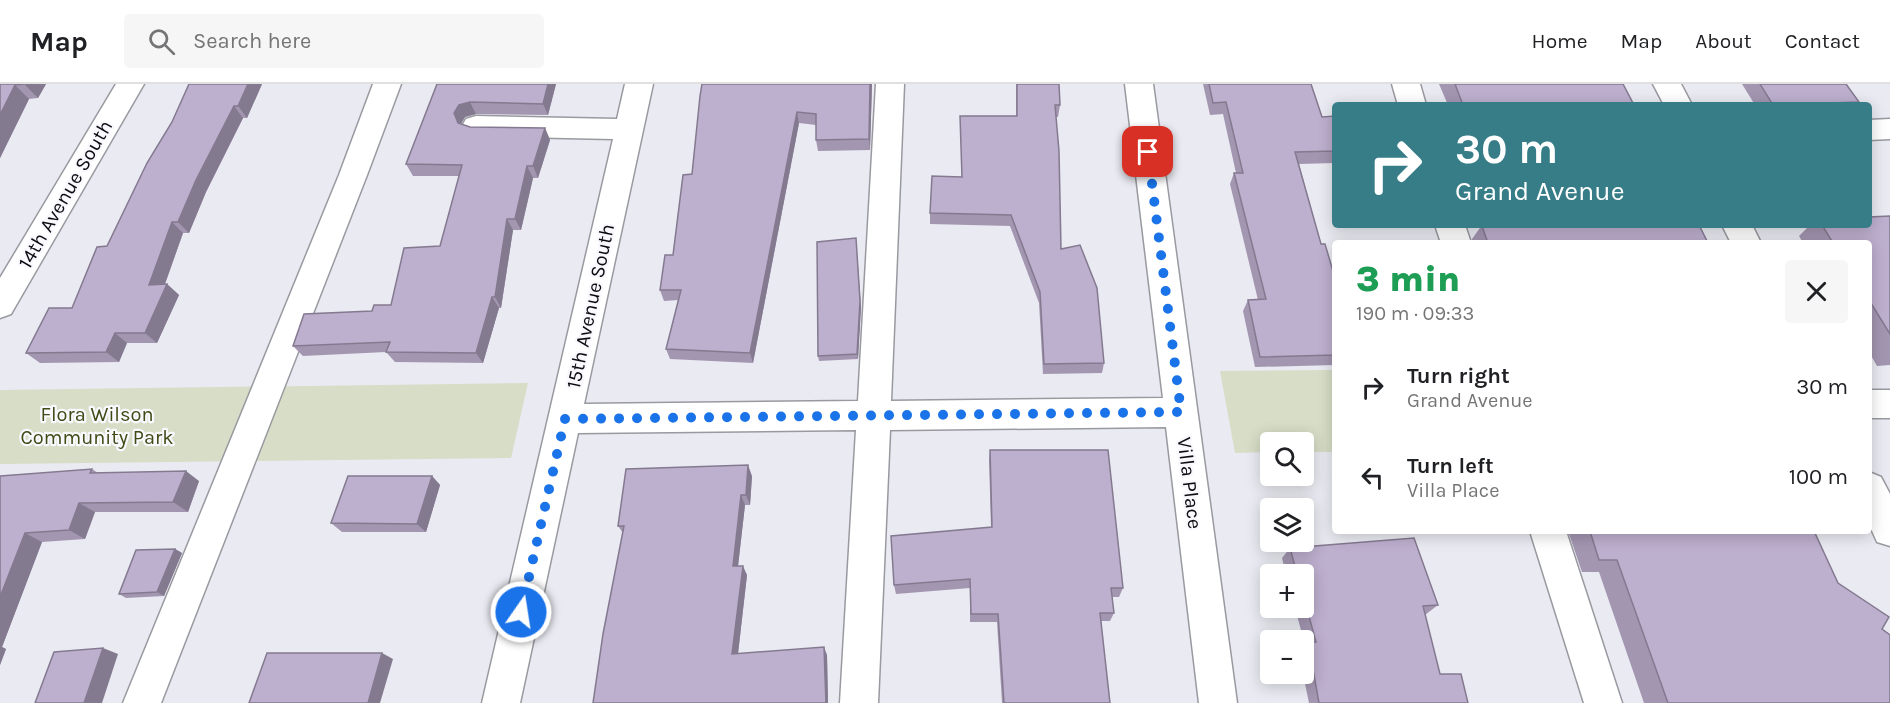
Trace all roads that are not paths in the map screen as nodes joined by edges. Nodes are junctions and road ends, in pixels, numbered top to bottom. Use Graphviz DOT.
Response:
graph roads {
  1 [pos="130,84"];
  2 [pos="387,84"];
  3 [pos="639,84"];
  4 [pos="890,84"];
  5 [pos="1139,84"];
  6 [pos="1406,84"];
  7 [pos="1667,84"];
  8 [pos="1411,102"];
  9 [pos="1676,102"];
  10 [pos="476,126"];
  11 [pos="629,129"];
  12 [pos="1890,129"];
  13 [pos="1872,130"];
  14 [pos="0,305"];
  15 [pos="1872,404"];
  16 [pos="1890,404"];
  17 [pos="1181,412"];
  18 [pos="874,415"];
  19 [pos="565,419"];
  20 [pos="1872,494"];
  21 [pos="1890,530"];
  22 [pos="1549,534"];
  23 [pos="141,703"];
  24 [pos="501,703"];
  25 [pos="859,703"];
  26 [pos="1218,703"];
  27 [pos="1603,703"];
  1 -- 14 [label="street, 14th Avenue South"];
  2 -- 23 [label="street"];
  3 -- 11 [label="street, 15th Avenue South"];
  4 -- 18 [label="street"];
  5 -- 17 [label="street, Villa Place"];
  6 -- 8 [label="street"];
  7 -- 9 [label="street"];
  10 -- 11 [label="street"];
  11 -- 19 [label="street, 15th Avenue South"];
  12 -- 13 [label="street"];
  15 -- 16 [label="street"];
  17 -- 18 [label="street"];
  17 -- 26 [label="street, Villa Place"];
  18 -- 19 [label="street"];
  18 -- 25 [label="street"];
  19 -- 24 [label="street, 15th Avenue South"];
  20 -- 21 [label="street"];
  22 -- 27 [label="street"];
}
